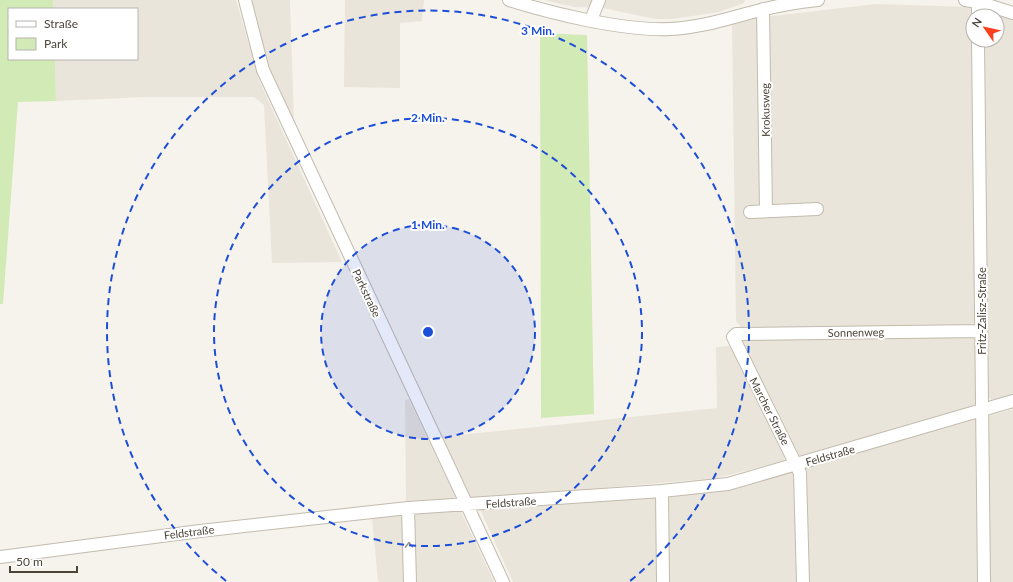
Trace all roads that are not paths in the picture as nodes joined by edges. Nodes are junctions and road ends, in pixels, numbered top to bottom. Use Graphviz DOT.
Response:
graph roads {
  1 [pos="245,0"];
  2 [pos="509,0"];
  3 [pos="599,0"];
  4 [pos="818,0"];
  5 [pos="965,0"];
  6 [pos="978,2"];
  7 [pos="978,8"];
  8 [pos="764,9"];
  9 [pos="1013,13"];
  10 [pos="591,20"];
  11 [pos="978,48"];
  12 [pos="817,209"];
  13 [pos="766,211"];
  14 [pos="750,212"];
  15 [pos="980,331"];
  16 [pos="733,337"];
  17 [pos="1013,401"];
  18 [pos="982,410"];
  19 [pos="796,465"];
  20 [pos="662,491"];
  21 [pos="467,505"];
  22 [pos="408,508"];
  23 [pos="0,557"];
  24 [pos="410,582"];
  25 [pos="503,582"];
  26 [pos="663,582"];
  27 [pos="804,582"];
  28 [pos="984,582"];
  1 -- 21 [label="street, Parkstraße"];
  2 -- 10 [label="street"];
  3 -- 10 [label="street"];
  4 -- 8 [label="street"];
  5 -- 6 [label="street"];
  6 -- 7 [label="street"];
  6 -- 9 [label="street"];
  8 -- 10 [label="street"];
  8 -- 13 [label="street, Krokusweg"];
  11 -- 15 [label="street, Fritz-Zalisz-Straße"];
  12 -- 13 [label="street"];
  13 -- 14 [label="street"];
  15 -- 16 [label="street, Sonnenweg"];
  15 -- 18 [label="street, Fritz-Zalisz-Straße"];
  16 -- 19 [label="street, Marcher Straße"];
  17 -- 18 [label="street, Feldstraße"];
  18 -- 19 [label="street, Feldstraße"];
  18 -- 28 [label="street, Fritz-Zalisz-Straße"];
  19 -- 20 [label="street, Feldstraße"];
  19 -- 27 [label="street, Marcher Straße"];
  20 -- 21 [label="street, Feldstraße"];
  20 -- 26 [label="street"];
  21 -- 22 [label="street, Feldstraße"];
  21 -- 25 [label="street, Parkstraße"];
  22 -- 23 [label="street, Feldstraße"];
  24 -- 22 [label="street, one-way"];
}
